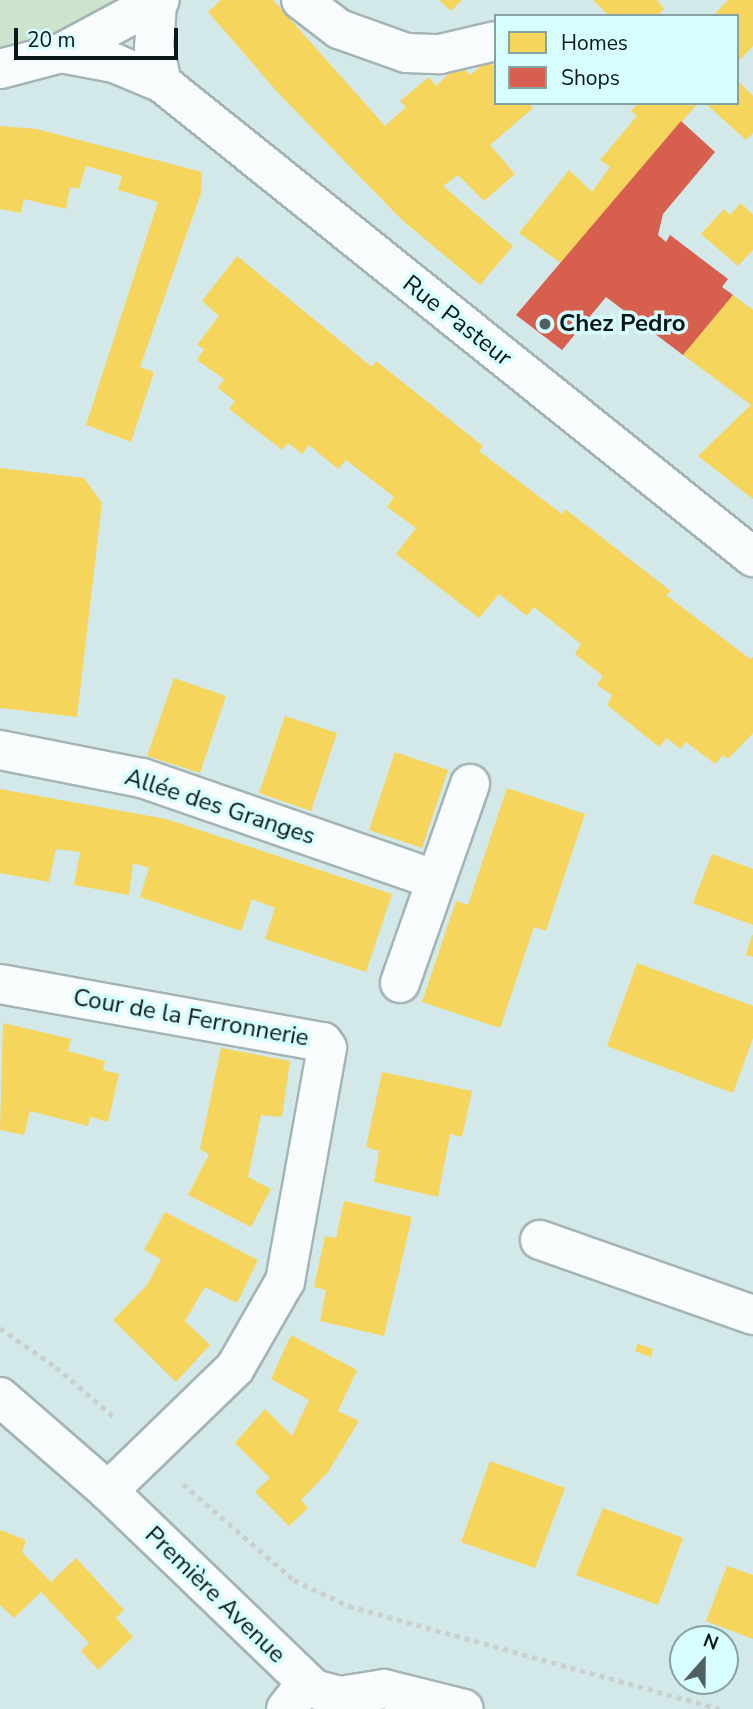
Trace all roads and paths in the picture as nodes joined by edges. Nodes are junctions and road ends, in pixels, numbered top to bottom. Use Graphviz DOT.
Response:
graph roads {
  1 [pos="301,0"];
  2 [pos="158,2"];
  3 [pos="494,41"];
  4 [pos="61,53"];
  5 [pos="0,69"];
  6 [pos="162,83"];
  7 [pos="753,557"];
  8 [pos="0,750"];
  9 [pos="470,784"];
  10 [pos="436,880"];
  11 [pos="400,983"];
  12 [pos="0,984"];
  13 [pos="540,1240"];
  14 [pos="753,1315"];
  15 [pos="0,1328"];
  16 [pos="0,1397"];
  17 [pos="150,1453"];
  18 [pos="108,1492"];
  19 [pos="296,1696"];
  20 [pos="464,1709"];
  21 [pos="721,1709"];
  1 -- 3 [label="street"];
  2 -- 4 [label="street"];
  2 -- 6 [label="street"];
  4 -- 5 [label="street, Rue Pasteur"];
  4 -- 6 [label="street, Rue Pasteur"];
  6 -- 7 [label="street, Rue Pasteur"];
  8 -- 10 [label="street, Allée des Granges"];
  9 -- 10 [label="street"];
  10 -- 11 [label="street"];
  12 -- 17 [label="street, Cour de la Ferronnerie"];
  13 -- 14 [label="street"];
  15 -- 17 [label="path"];
  16 -- 18 [label="street, Première Avenue"];
  17 -- 18 [label="street, Cour de la Ferronnerie"];
  17 -- 21 [label="path"];
  18 -- 19 [label="street, Première Avenue"];
  19 -- 20 [label="street, Première Avenue"];
}
